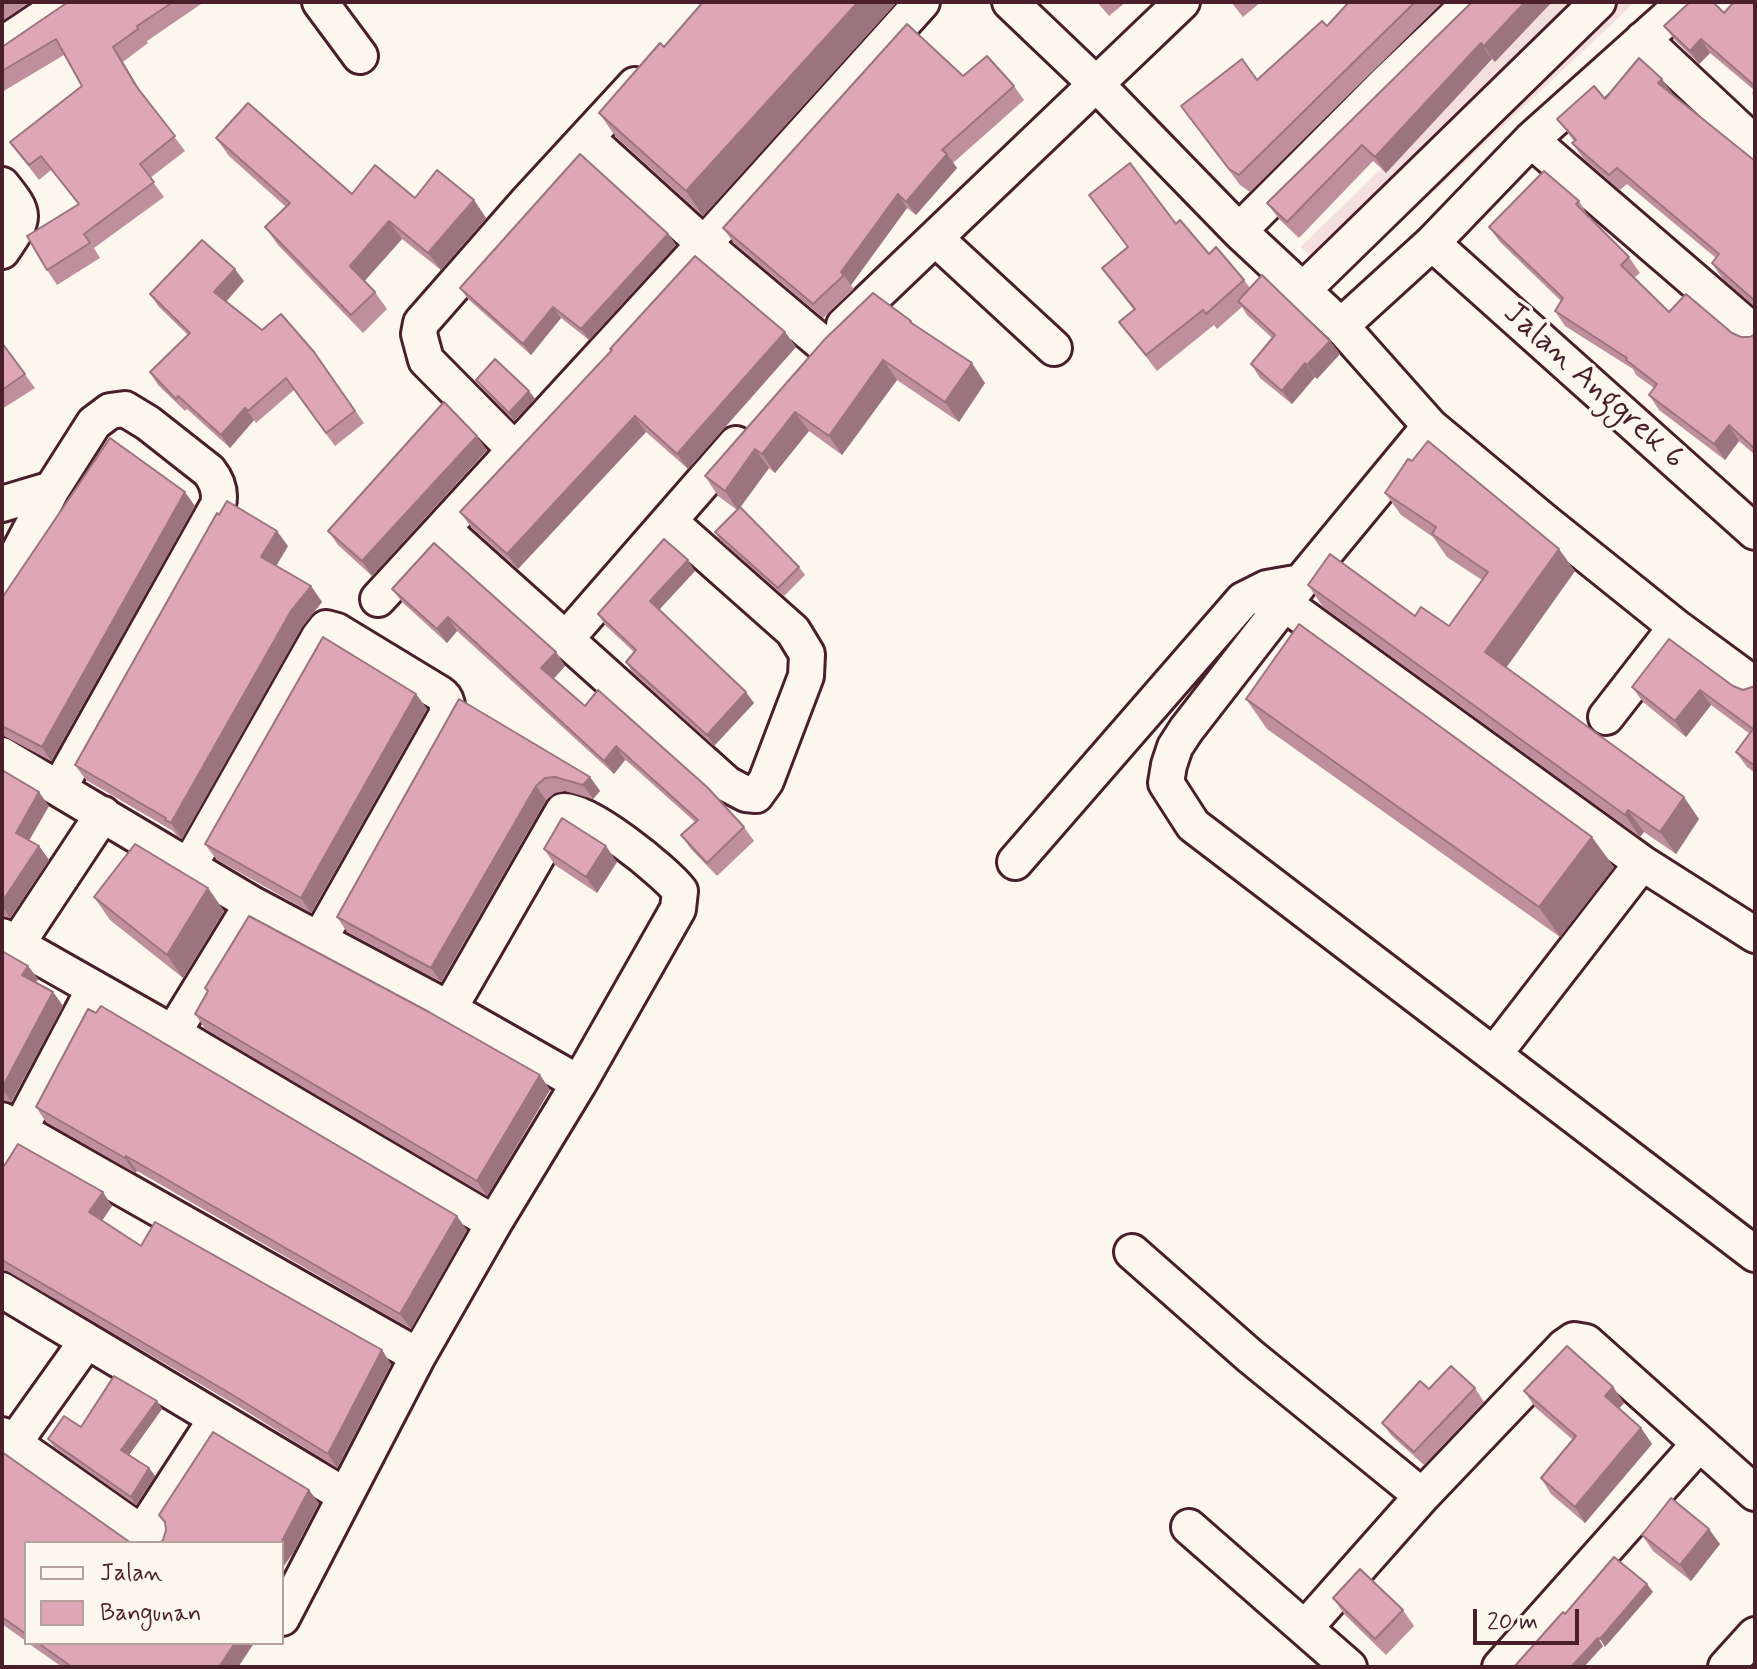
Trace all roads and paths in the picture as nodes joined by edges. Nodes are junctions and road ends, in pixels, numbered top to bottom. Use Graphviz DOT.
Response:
graph roads {
  1 [pos="66,2"];
  2 [pos="320,2"];
  3 [pos="922,2"];
  4 [pos="1010,2"];
  5 [pos="1182,2"];
  6 [pos="1471,2"];
  7 [pos="1598,2"];
  8 [pos="1685,2"];
  9 [pos="1643,39"];
  10 [pos="2,45"];
  11 [pos="360,56"];
  12 [pos="659,59"];
  13 [pos="1096,84"];
  14 [pos="587,138"];
  15 [pos="1531,140"];
  16 [pos="1755,144"];
  17 [pos="2,185"];
  18 [pos="1239,231"];
  19 [pos="935,238"];
  20 [pos="1432,243"];
  21 [pos="704,244"];
  22 [pos="2,251"];
  23 [pos="1304,289"];
  24 [pos="1341,326"];
  25 [pos="1755,333"];
  26 [pos="1054,348"];
  27 [pos="762,415"];
  28 [pos="1430,426"];
  29 [pos="516,451"];
  30 [pos="52,489"];
  31 [pos="2,504"];
  32 [pos="669,521"];
  33 [pos="444,530"];
  34 [pos="1755,532"];
  35 [pos="2,584"];
  36 [pos="1293,593"];
  37 [pos="378,599"];
  38 [pos="1676,627"];
  39 [pos="565,640"];
  40 [pos="1755,685"];
  41 [pos="1606,717"];
  42 [pos="2,755"];
  43 [pos="59,788"];
  44 [pos="103,814"];
  45 [pos="1015,862"];
  46 [pos="1642,863"];
  47 [pos="189,866"];
  48 [pos="252,904"];
  49 [pos="1755,935"];
  50 [pos="9,940"];
  51 [pos="319,940"];
  52 [pos="94,989"];
  53 [pos="449,1009"];
  54 [pos="173,1033"];
  55 [pos="1495,1053"];
  56 [pos="579,1083"];
  57 [pos="12,1125"];
  58 [pos="2,1163"];
  59 [pos="494,1223"];
  60 [pos="1132,1252"];
  61 [pos="1755,1254"];
  62 [pos="2,1290"];
  63 [pos="86,1342"];
  64 [pos="418,1356"];
  65 [pos="216,1419"];
  66 [pos="8,1439"];
  67 [pos="1699,1444"];
  68 [pos="1755,1493"];
  69 [pos="344,1495"];
  70 [pos="1422,1496"];
  71 [pos="1189,1527"];
  72 [pos="149,1538"];
  73 [pos="284,1614"];
  74 [pos="1305,1628"];
  75 [pos="1755,1635"];
  76 [pos="1349,1667"];
  77 [pos="1500,1667"];
  78 [pos="1726,1667"];
  1 -- 10 [label="street"];
  2 -- 11 [label="street"];
  3 -- 21 [label="street"];
  4 -- 13 [label="street"];
  5 -- 13 [label="street"];
  6 -- 18 [label="street"];
  7 -- 23 [label="street"];
  8 -- 9 [label="street"];
  9 -- 15 [label="street"];
  9 -- 16 [label="street"];
  12 -- 14 [label="street"];
  13 -- 18 [label="street"];
  13 -- 19 [label="street"];
  14 -- 21 [label="street"];
  14 -- 29 [label="street"];
  15 -- 20 [label="street"];
  15 -- 25 [label="street"];
  17 -- 22 [label="street"];
  18 -- 23 [label="street"];
  19 -- 21 [label="street"];
  19 -- 26 [label="street"];
  20 -- 24 [label="street"];
  20 -- 34 [label="street, Jalan Anggrek 6"];
  21 -- 29 [label="street"];
  23 -- 24 [label="street"];
  24 -- 28 [label="street"];
  27 -- 32 [label="street"];
  28 -- 36 [label="street"];
  28 -- 38 [label="street"];
  29 -- 33 [label="street"];
  30 -- 31 [label="street"];
  30 -- 35 [label="street"];
  30 -- 43 [label="street"];
  32 -- 39 [label="street"];
  32 -- 39 [label="street"];
  33 -- 37 [label="street"];
  33 -- 39 [label="street"];
  36 -- 45 [label="street"];
  36 -- 46 [label="street"];
  36 -- 55 [label="street"];
  38 -- 40 [label="street"];
  38 -- 41 [label="street"];
  42 -- 43 [label="street"];
  43 -- 44 [label="street"];
  44 -- 47 [label="street"];
  44 -- 50 [label="street"];
  46 -- 49 [label="street"];
  46 -- 55 [label="street"];
  47 -- 48 [label="street"];
  47 -- 51 [label="street"];
  48 -- 51 [label="street"];
  48 -- 54 [label="street"];
  50 -- 52 [label="street"];
  51 -- 53 [label="street"];
  52 -- 54 [label="street"];
  52 -- 57 [label="street"];
  53 -- 56 [label="street"];
  53 -- 56 [label="street"];
  54 -- 59 [label="street"];
  55 -- 61 [label="street"];
  56 -- 59 [label="street"];
  57 -- 58 [label="street"];
  57 -- 64 [label="street"];
  59 -- 64 [label="street"];
  60 -- 70 [label="street"];
  62 -- 63 [label="street"];
  63 -- 65 [label="street"];
  63 -- 66 [label="street"];
  64 -- 69 [label="street"];
  65 -- 69 [label="street"];
  65 -- 72 [label="street"];
  66 -- 72 [label="street"];
  67 -- 68 [label="street"];
  67 -- 70 [label="street"];
  67 -- 77 [label="street"];
  69 -- 73 [label="street"];
  70 -- 74 [label="street"];
  71 -- 74 [label="street"];
  74 -- 76 [label="street"];
  75 -- 78 [label="street"];
}
